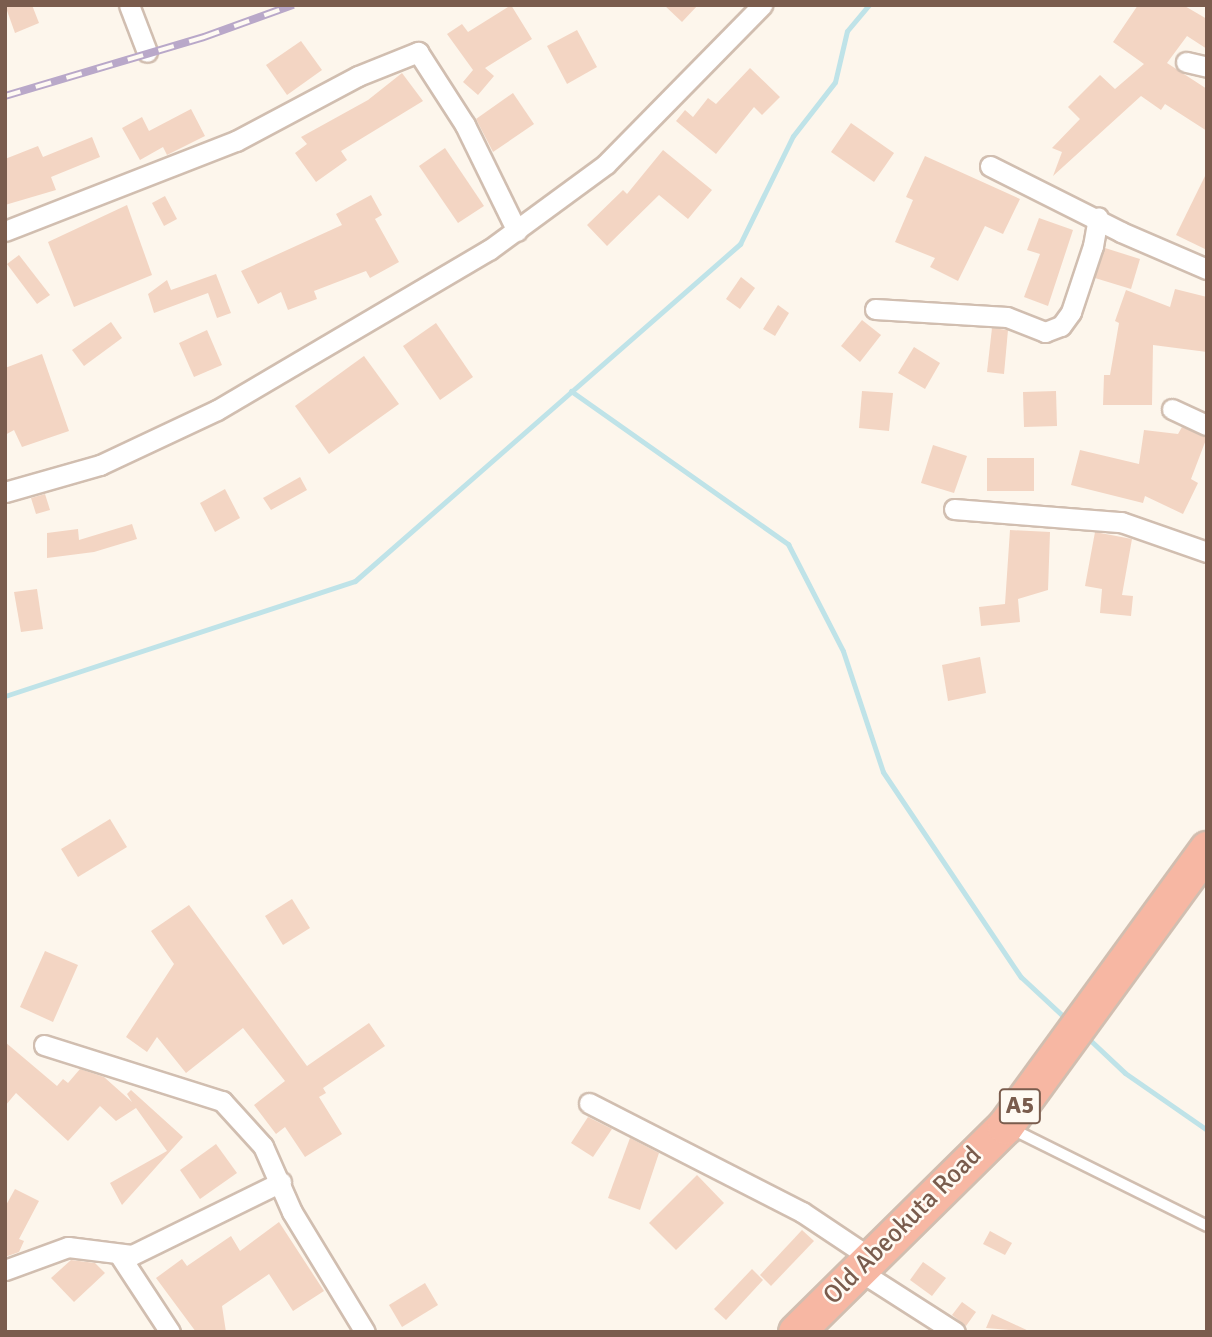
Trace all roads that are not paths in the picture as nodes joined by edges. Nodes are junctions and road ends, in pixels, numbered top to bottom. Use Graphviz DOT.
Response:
graph roads {
  1 [pos="129,5"];
  2 [pos="762,5"];
  3 [pos="147,52"];
  4 [pos="1186,62"];
  5 [pos="1207,67"];
  6 [pos="990,166"];
  7 [pos="1098,217"];
  8 [pos="5,231"];
  9 [pos="517,231"];
  10 [pos="1207,269"];
  11 [pos="875,309"];
  12 [pos="1172,409"];
  13 [pos="1207,425"];
  14 [pos="5,492"];
  15 [pos="954,509"];
  16 [pos="1207,552"];
  17 [pos="1207,849"];
  18 [pos="44,1045"];
  19 [pos="589,1103"];
  20 [pos="1005,1126"];
  21 [pos="281,1182"];
  22 [pos="1207,1226"];
  23 [pos="120,1256"];
  24 [pos="865,1264"];
  25 [pos="5,1270"];
  26 [pos="170,1332"];
  27 [pos="365,1332"];
  28 [pos="796,1332"];
  29 [pos="955,1332"];
  1 -- 3 [label="street"];
  2 -- 9 [label="street"];
  4 -- 5 [label="street"];
  6 -- 7 [label="street"];
  7 -- 10 [label="street"];
  7 -- 11 [label="street"];
  8 -- 9 [label="street"];
  9 -- 14 [label="street"];
  12 -- 13 [label="street"];
  15 -- 16 [label="street"];
  17 -- 20 [label="highway, Old Abeokuta Road / A5"];
  18 -- 21 [label="street"];
  19 -- 24 [label="street"];
  20 -- 22 [label="lane"];
  20 -- 24 [label="highway, Old Abeokuta Road / A5"];
  21 -- 23 [label="street"];
  21 -- 27 [label="street"];
  23 -- 25 [label="street"];
  23 -- 26 [label="street"];
  24 -- 28 [label="highway, Old Abeokuta Road / A5"];
  24 -- 29 [label="street"];
}
